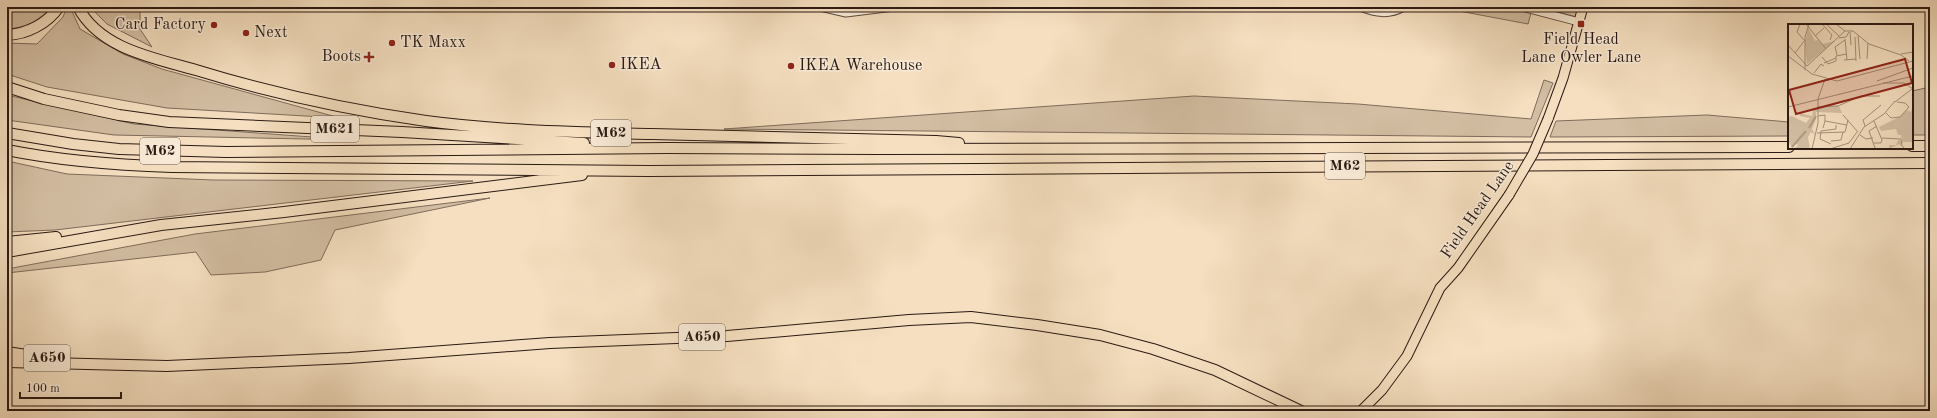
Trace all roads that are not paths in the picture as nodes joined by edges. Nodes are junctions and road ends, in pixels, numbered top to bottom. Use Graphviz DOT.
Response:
graph roads {
  1 [pos="59,7"];
  2 [pos="78,7"];
  3 [pos="820,7"];
  4 [pos="894,7"];
  5 [pos="1360,7"];
  6 [pos="1404,7"];
  7 [pos="1522,7"];
  8 [pos="1583,7"];
  9 [pos="1579,22"];
  10 [pos="7,35"];
  11 [pos="7,87"];
  12 [pos="7,133"];
  13 [pos="1913,146"];
  14 [pos="1930,146"];
  15 [pos="1788,147"];
  16 [pos="668,148"];
  17 [pos="1014,149"];
  18 [pos="7,150"];
  19 [pos="1930,163"];
  20 [pos="619,170"];
  21 [pos="133,229"];
  22 [pos="7,242"];
  23 [pos="7,252"];
  24 [pos="7,352"];
  25 [pos="7,362"];
  26 [pos="87,363"];
  27 [pos="1301,411"];
  28 [pos="1361,411"];
  1 -- 10 [label="highway"];
  2 -- 17 [label="highway, M62"];
  3 -- 4 [label="street"];
  5 -- 6 [label="street"];
  7 -- 9 [label="street"];
  8 -- 9 [label="main road, Field Head Lane"];
  9 -- 28 [label="main road, Field Head Lane, bridge"];
  11 -- 16 [label="highway, M621"];
  12 -- 16 [label="highway, M62"];
  13 -- 14 [label="highway"];
  15 -- 17 [label="highway, M62"];
  16 -- 17 [label="highway, M62"];
  18 -- 20 [label="highway, M62"];
  19 -- 20 [label="highway, M62"];
  20 -- 21 [label="highway"];
  21 -- 22 [label="highway"];
  21 -- 23 [label="highway"];
  24 -- 26 [label="highway, A650"];
  25 -- 26 [label="highway, A650"];
  26 -- 27 [label="highway, A650"];
}
